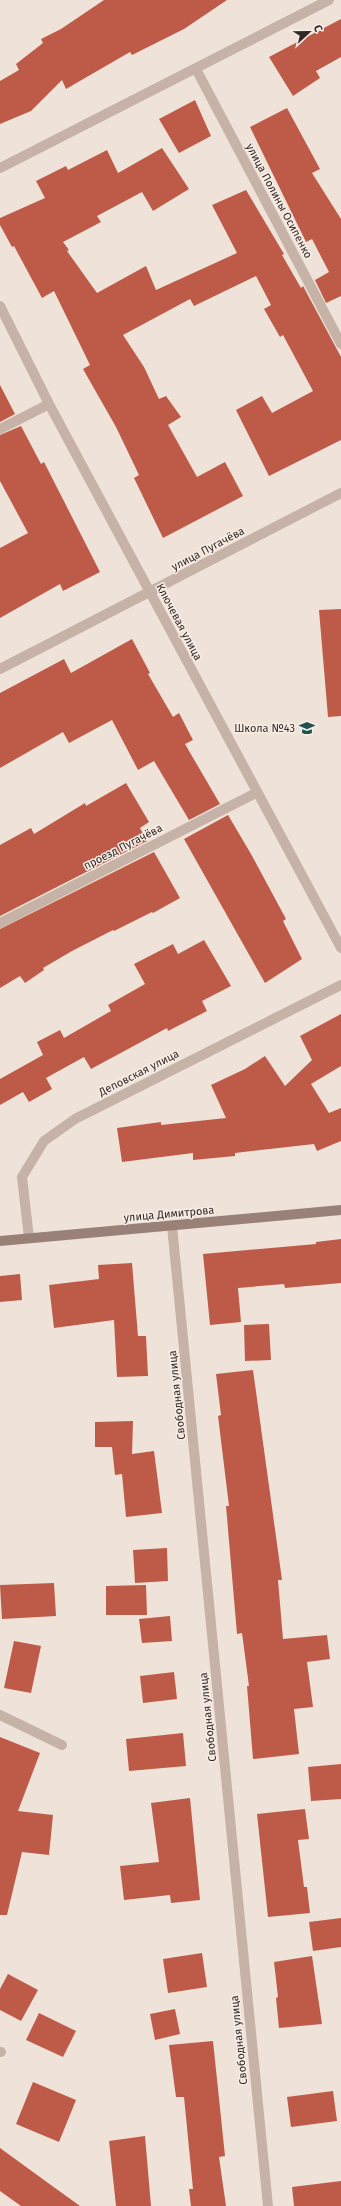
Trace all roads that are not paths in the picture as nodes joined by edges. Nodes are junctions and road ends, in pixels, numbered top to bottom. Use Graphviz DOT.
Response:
graph roads {
  1 [pos="329,0"];
  2 [pos="196,69"];
  3 [pos="0,168"];
  4 [pos="0,306"];
  5 [pos="341,344"];
  6 [pos="49,404"];
  7 [pos="0,429"];
  8 [pos="341,493"];
  9 [pos="150,592"];
  10 [pos="0,669"];
  11 [pos="256,793"];
  12 [pos="0,923"];
  13 [pos="341,948"];
  14 [pos="341,985"];
  15 [pos="341,1210"];
  16 [pos="172,1226"];
  17 [pos="29,1238"];
  18 [pos="0,1241"];
  19 [pos="0,1715"];
  20 [pos="62,1745"];
  21 [pos="268,2206"];
  1 -- 2 [label="street"];
  2 -- 3 [label="street"];
  2 -- 5 [label="street, улица Полины Осипенко"];
  4 -- 6 [label="street, Ключевая улица"];
  6 -- 7 [label="street"];
  6 -- 9 [label="street, Ключевая улица"];
  8 -- 9 [label="street, улица Пугачёва"];
  9 -- 10 [label="street, улица Пугачёва"];
  9 -- 11 [label="street, Ключевая улица"];
  11 -- 12 [label="street, проезд Пугачёва"];
  11 -- 13 [label="street, Ключевая улица"];
  14 -- 17 [label="street, Деповская улица"];
  15 -- 16 [label="street, улица Димитрова"];
  16 -- 17 [label="street, улица Димитрова"];
  16 -- 21 [label="street, Свободная улица"];
  17 -- 18 [label="street, улица Димитрова"];
  19 -- 20 [label="street"];
}
